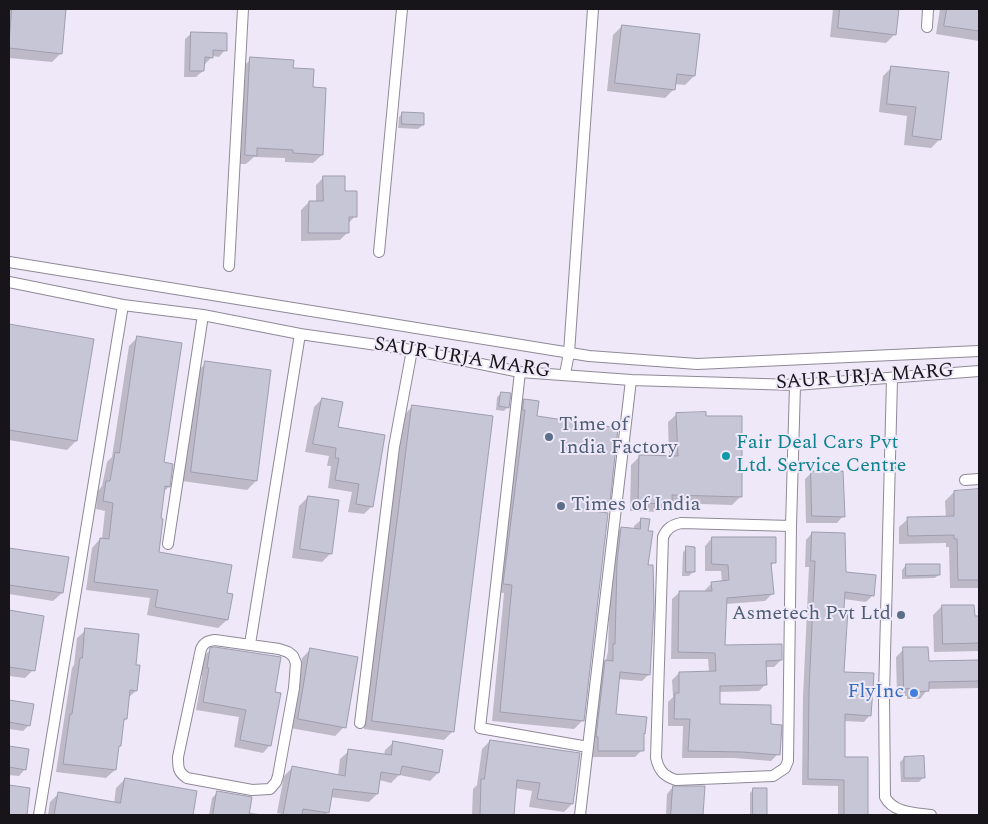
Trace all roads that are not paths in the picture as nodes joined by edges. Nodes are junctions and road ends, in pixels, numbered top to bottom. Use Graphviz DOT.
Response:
graph roads {
  1 [pos="243,9"];
  2 [pos="402,9"];
  3 [pos="593,9"];
  4 [pos="928,9"];
  5 [pos="927,27"];
  6 [pos="379,252"];
  7 [pos="9,262"];
  8 [pos="229,266"];
  9 [pos="9,282"];
  10 [pos="123,305"];
  11 [pos="203,315"];
  12 [pos="300,334"];
  13 [pos="412,350"];
  14 [pos="979,351"];
  15 [pos="569,353"];
  16 [pos="979,371"];
  17 [pos="520,372"];
  18 [pos="565,374"];
  19 [pos="892,378"];
  20 [pos="631,380"];
  21 [pos="795,385"];
  22 [pos="979,479"];
  23 [pos="966,480"];
  24 [pos="791,526"];
  25 [pos="168,544"];
  26 [pos="250,644"];
  27 [pos="360,723"];
  28 [pos="588,747"];
  29 [pos="39,815"];
  30 [pos="580,815"];
  31 [pos="931,815"];
  1 -- 8 [label="street"];
  2 -- 6 [label="street"];
  3 -- 15 [label="street"];
  4 -- 5 [label="street"];
  7 -- 15 [label="street, SAUR URJA MARG"];
  9 -- 10 [label="street, SAUR URJA MARG"];
  10 -- 11 [label="street, SAUR URJA MARG"];
  10 -- 29 [label="street"];
  11 -- 12 [label="street, SAUR URJA MARG"];
  11 -- 25 [label="street"];
  12 -- 13 [label="street, SAUR URJA MARG"];
  12 -- 26 [label="street"];
  13 -- 17 [label="street, SAUR URJA MARG"];
  13 -- 27 [label="street"];
  14 -- 15 [label="street, SAUR URJA MARG"];
  15 -- 18 [label="street"];
  16 -- 19 [label="street, SAUR URJA MARG"];
  17 -- 18 [label="street, SAUR URJA MARG"];
  17 -- 28 [label="street"];
  18 -- 20 [label="street, SAUR URJA MARG"];
  19 -- 21 [label="street, SAUR URJA MARG"];
  19 -- 31 [label="street"];
  20 -- 21 [label="street, SAUR URJA MARG"];
  20 -- 28 [label="street"];
  21 -- 24 [label="street"];
  22 -- 23 [label="street"];
  24 -- 24 [label="street"];
  26 -- 26 [label="street"];
  28 -- 30 [label="street"];
}
